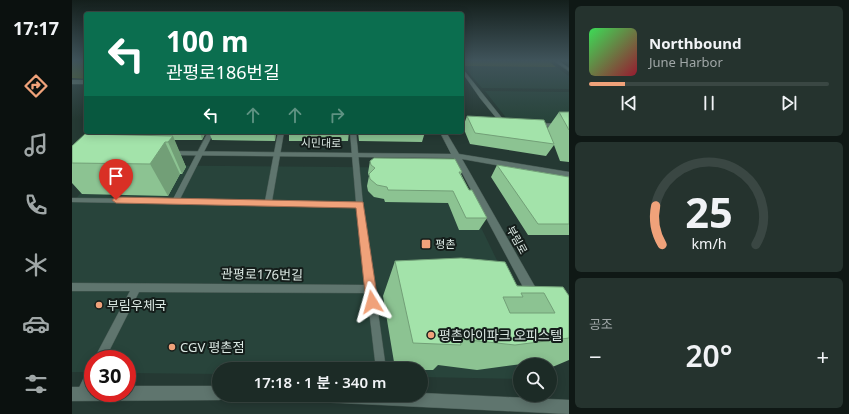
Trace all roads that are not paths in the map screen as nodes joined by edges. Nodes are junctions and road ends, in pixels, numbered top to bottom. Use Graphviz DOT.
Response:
graph roads {
  1 [pos="470,80"];
  2 [pos="72,82"];
  3 [pos="84,82"];
  4 [pos="513,125"];
  5 [pos="528,125"];
  6 [pos="569,126"];
  7 [pos="114,134"];
  8 [pos="210,134"];
  9 [pos="281,134"];
  10 [pos="353,134"];
  11 [pos="444,134"];
  12 [pos="99,152"];
  13 [pos="156,153"];
  14 [pos="201,153"];
  15 [pos="277,154"];
  16 [pos="356,155"];
  17 [pos="457,156"];
  18 [pos="569,175"];
  19 [pos="72,200"];
  20 [pos="176,201"];
  21 [pos="268,203"];
  22 [pos="360,205"];
  23 [pos="72,287"];
  24 [pos="137,287"];
  25 [pos="371,289"];
  26 [pos="538,304"];
  27 [pos="104,350"];
  28 [pos="380,362"];
  29 [pos="84,384"];
  30 [pos="212,393"];
  31 [pos="77,394"];
  32 [pos="428,399"];
  33 [pos="569,407"];
  1 -- 4 [label="street"];
  2 -- 3 [label="street"];
  5 -- 6 [label="street"];
  7 -- 12 [label="street"];
  8 -- 14 [label="street"];
  9 -- 15 [label="street"];
  10 -- 16 [label="street"];
  11 -- 17 [label="street, 부림로"];
  13 -- 14 [label="street, 시민대로"];
  14 -- 15 [label="street, 시민대로"];
  14 -- 20 [label="street"];
  15 -- 16 [label="street, 시민대로"];
  15 -- 21 [label="street"];
  16 -- 17 [label="street, 시민대로"];
  16 -- 22 [label="street"];
  17 -- 18 [label="street, 시민대로"];
  17 -- 26 [label="street, 부림로"];
  19 -- 20 [label="street"];
  20 -- 21 [label="street"];
  21 -- 22 [label="street"];
  22 -- 25 [label="street"];
  23 -- 24 [label="street, 관평로176번길"];
  24 -- 25 [label="street, 관평로176번길"];
  24 -- 27 [label="street"];
  25 -- 28 [label="street"];
  29 -- 31 [label="street"];
  30 -- 31 [label="street"];
  32 -- 33 [label="street"];
}
